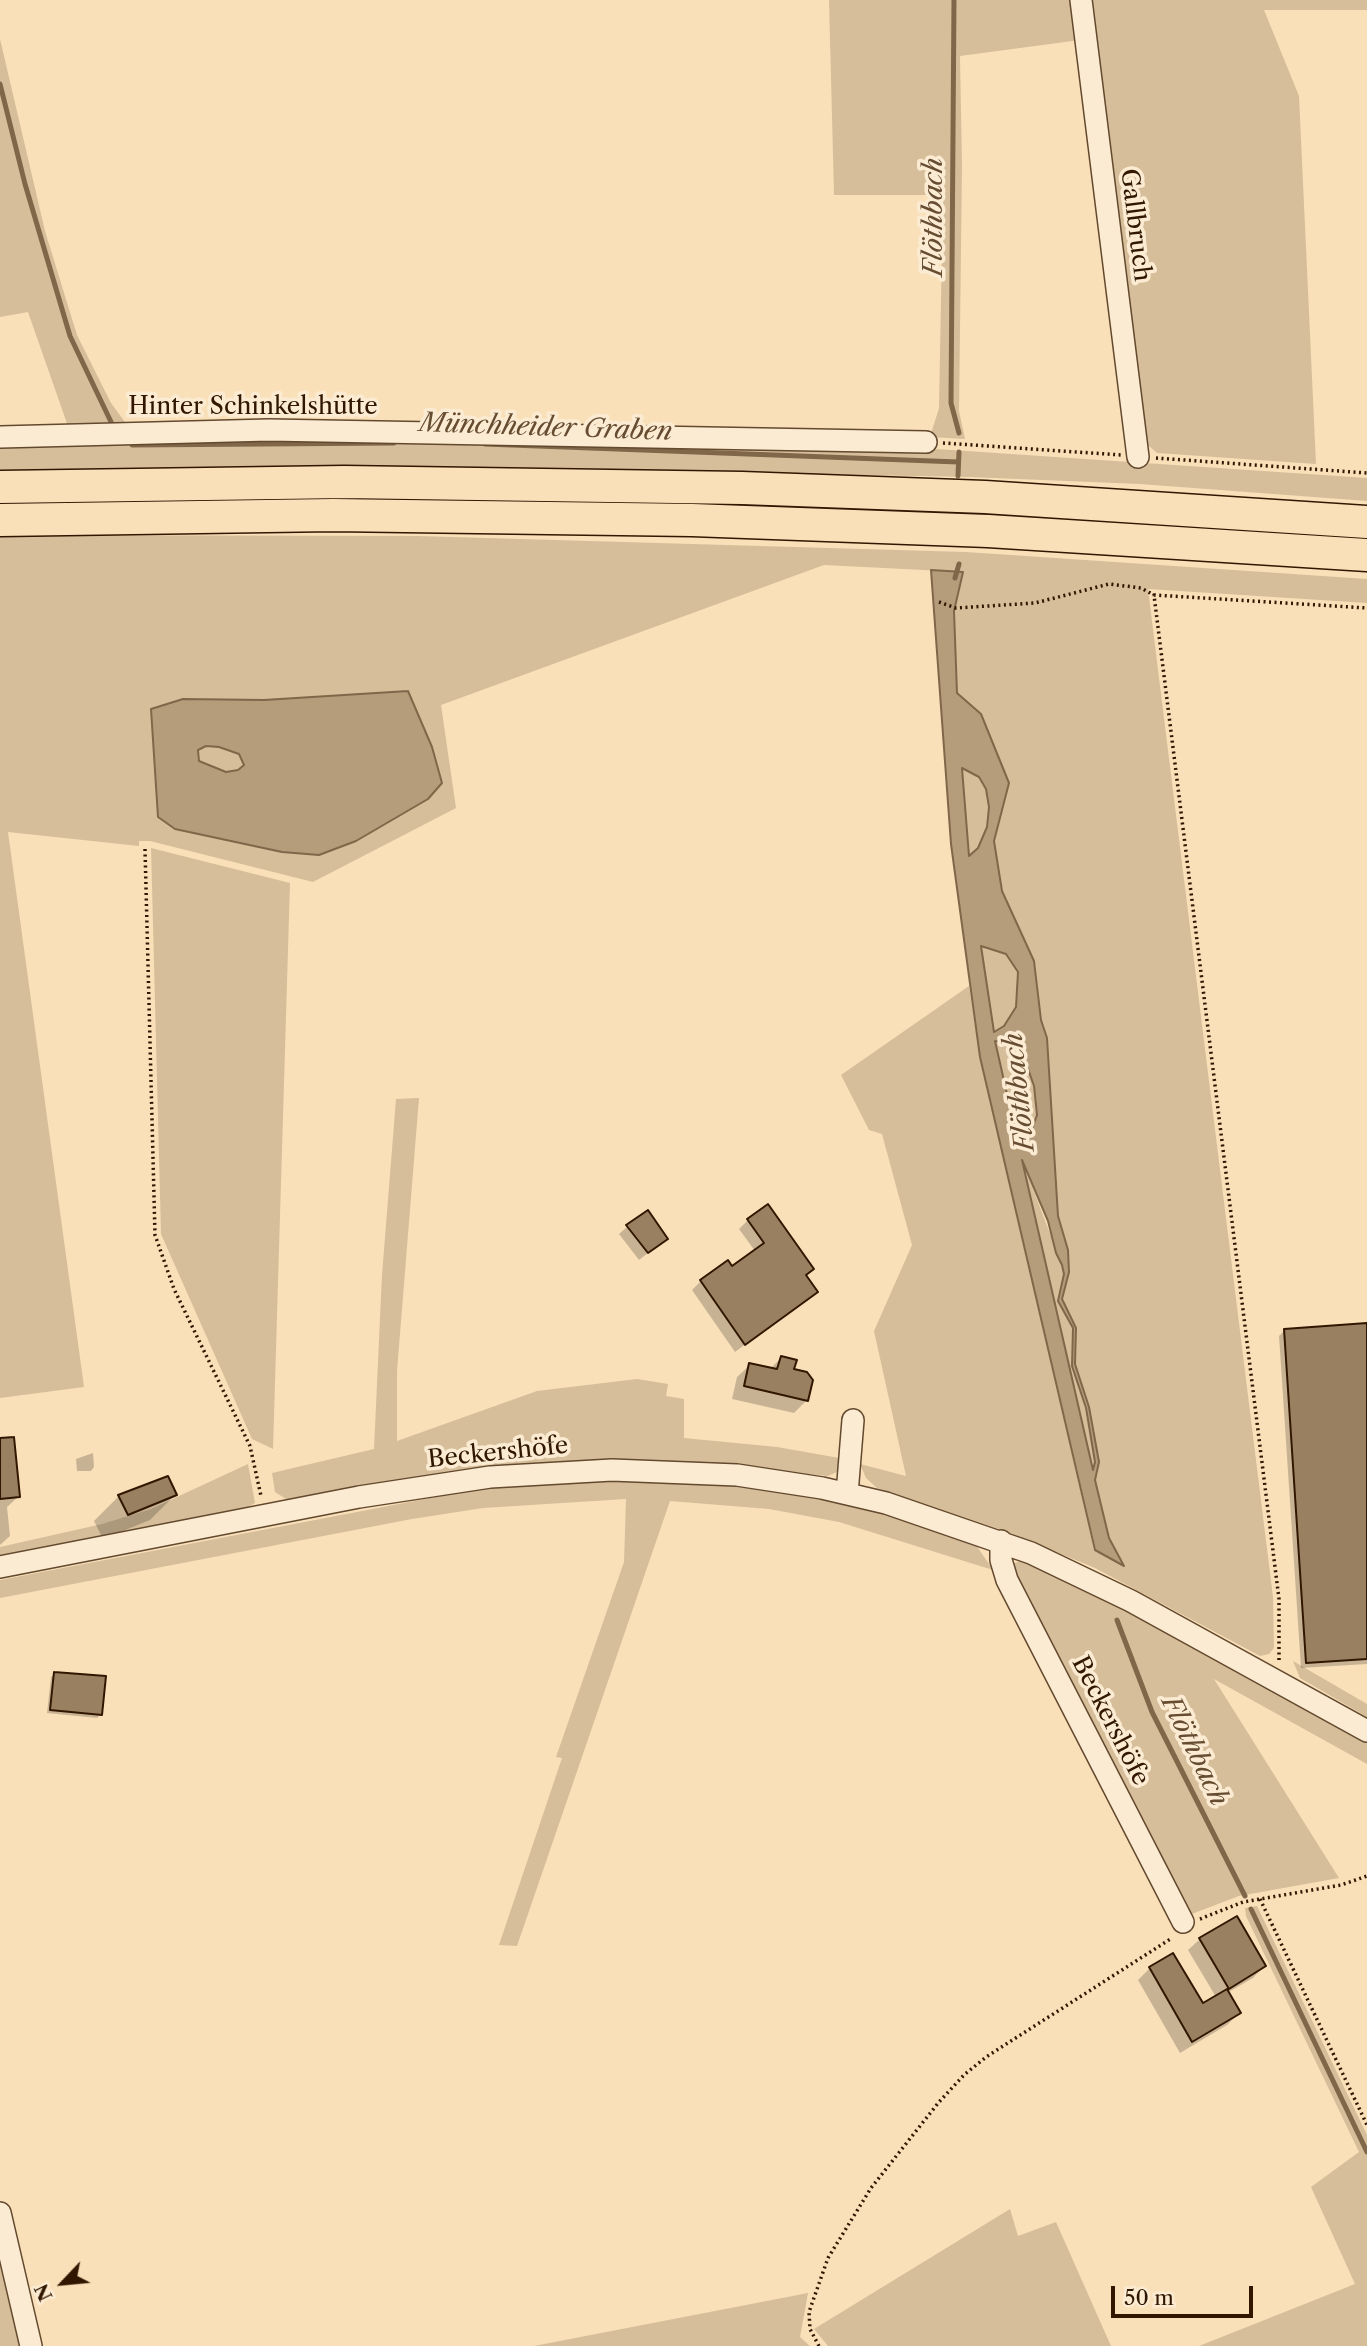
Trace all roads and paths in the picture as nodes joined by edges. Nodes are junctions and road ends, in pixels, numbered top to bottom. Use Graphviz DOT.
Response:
graph roads {
  1 [pos="1081,0"];
  2 [pos="0,437"];
  3 [pos="926,442"];
  4 [pos="1138,457"];
  5 [pos="0,487"];
  6 [pos="0,520"];
  7 [pos="1367,522"];
  8 [pos="1367,555"];
  9 [pos="1154,595"];
  10 [pos="939,602"];
  11 [pos="1367,608"];
  12 [pos="145,849"];
  13 [pos="853,1420"];
  14 [pos="847,1494"];
  15 [pos="262,1516"];
  16 [pos="1001,1541"];
  17 [pos="0,1567"];
  18 [pos="1277,1680"];
  19 [pos="1367,1731"];
  20 [pos="1367,1876"];
  21 [pos="1259,1898"];
  22 [pos="1182,1922"];
  23 [pos="1367,2125"];
  24 [pos="0,2213"];
  25 [pos="32,2346"];
  26 [pos="819,2346"];
  1 -- 4 [label="street, Gallbruch"];
  2 -- 3 [label="street, Hinter Schinkelshütte"];
  5 -- 7 [label="highway"];
  6 -- 8 [label="highway"];
  9 -- 10 [label="path"];
  9 -- 11 [label="path"];
  9 -- 18 [label="path"];
  12 -- 15 [label="path"];
  13 -- 14 [label="street"];
  14 -- 15 [label="street, Beckershöfe"];
  14 -- 16 [label="street, Beckershöfe"];
  15 -- 17 [label="street, Beckershöfe"];
  16 -- 18 [label="street, Beckershöfe"];
  16 -- 22 [label="street, Beckershöfe"];
  18 -- 19 [label="street, Beckershöfe"];
  20 -- 21 [label="path"];
  21 -- 22 [label="path"];
  21 -- 23 [label="path"];
  22 -- 26 [label="path"];
  24 -- 25 [label="street"];
}
